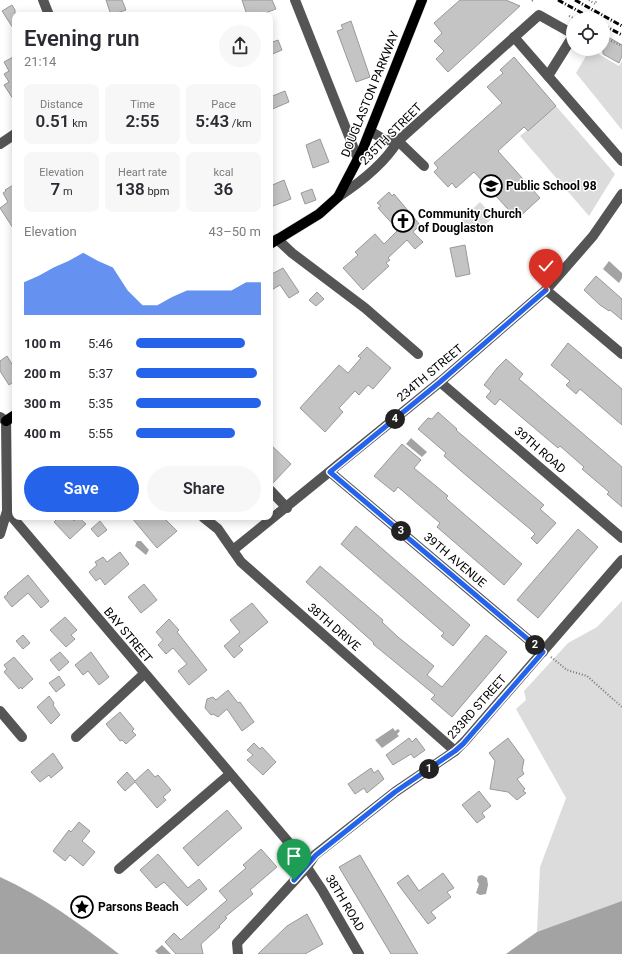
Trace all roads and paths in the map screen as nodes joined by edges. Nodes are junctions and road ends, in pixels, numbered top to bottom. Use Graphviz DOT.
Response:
graph roads {
  1 [pos="43,0"];
  2 [pos="295,0"];
  3 [pos="422,0"];
  4 [pos="589,0"];
  5 [pos="597,0"];
  6 [pos="48,12"];
  7 [pos="566,31"];
  8 [pos="514,37"];
  9 [pos="610,40"];
  10 [pos="566,46"];
  11 [pos="622,46"];
  12 [pos="548,76"];
  13 [pos="370,132"];
  14 [pos="12,136"];
  15 [pos="398,141"];
  16 [pos="0,144"];
  17 [pos="358,159"];
  18 [pos="622,161"];
  19 [pos="424,166"];
  20 [pos="622,194"];
  21 [pos="338,197"];
  22 [pos="274,241"];
  23 [pos="546,290"];
  24 [pos="418,354"];
  25 [pos="622,354"];
  26 [pos="440,382"];
  27 [pos="3,419"];
  28 [pos="330,472"];
  29 [pos="273,493"];
  30 [pos="288,508"];
  31 [pos="7,511"];
  32 [pos="12,517"];
  33 [pos="15,520"];
  34 [pos="207,520"];
  35 [pos="273,520"];
  36 [pos="273,520"];
  37 [pos="0,534"];
  38 [pos="622,538"];
  39 [pos="234,550"];
  40 [pos="622,560"];
  41 [pos="543,652"];
  42 [pos="144,674"];
  43 [pos="622,708"];
  44 [pos="0,711"];
  45 [pos="22,737"];
  46 [pos="76,737"];
  47 [pos="455,751"];
  48 [pos="230,774"];
  49 [pos="307,867"];
  50 [pos="119,869"];
  51 [pos="238,954"];
  52 [pos="359,954"];
  1 -- 6 [label="street"];
  2 -- 17 [label="street"];
  3 -- 13 [label="main road, DOUGLASTON PARKWAY"];
  4 -- 5 [label="path"];
  7 -- 8 [label="street, 235TH STREET"];
  8 -- 12 [label="street"];
  8 -- 15 [label="street, 235TH STREET"];
  9 -- 11 [label="path"];
  10 -- 12 [label="street"];
  12 -- 18 [label="street"];
  13 -- 15 [label="street"];
  13 -- 17 [label="main road, DOUGLASTON PARKWAY"];
  14 -- 16 [label="street"];
  15 -- 19 [label="street"];
  15 -- 21 [label="street, 235TH STREET"];
  17 -- 21 [label="main road, DOUGLASTON PARKWAY"];
  20 -- 23 [label="street, 234TH STREET"];
  21 -- 22 [label="main road, 235TH STREET"];
  22 -- 24 [label="street"];
  23 -- 25 [label="street"];
  23 -- 26 [label="street, 234TH STREET"];
  26 -- 28 [label="street, 234TH STREET"];
  26 -- 38 [label="street, 39TH ROAD"];
  27 -- 31 [label="street"];
  28 -- 30 [label="street, 234TH STREET"];
  28 -- 41 [label="street, 39TH AVENUE"];
  29 -- 30 [label="street"];
  30 -- 36 [label="street, 234TH STREET"];
  31 -- 32 [label="street, BAY STREET"];
  31 -- 37 [label="street"];
  33 -- 42 [label="street, BAY STREET"];
  34 -- 39 [label="street, 38TH DRIVE"];
  35 -- 39 [label="street, 234TH STREET"];
  39 -- 47 [label="street, 38TH DRIVE"];
  40 -- 41 [label="street, 233RD STREET"];
  41 -- 43 [label="path"];
  41 -- 47 [label="street, 233RD STREET"];
  42 -- 46 [label="street"];
  42 -- 48 [label="street, BAY STREET"];
  44 -- 45 [label="street"];
  47 -- 49 [label="street, 233RD STREET"];
  48 -- 49 [label="street, 38TH ROAD"];
  48 -- 50 [label="street"];
  49 -- 51 [label="street, 233RD STREET"];
  49 -- 52 [label="street, 38TH ROAD"];
}
